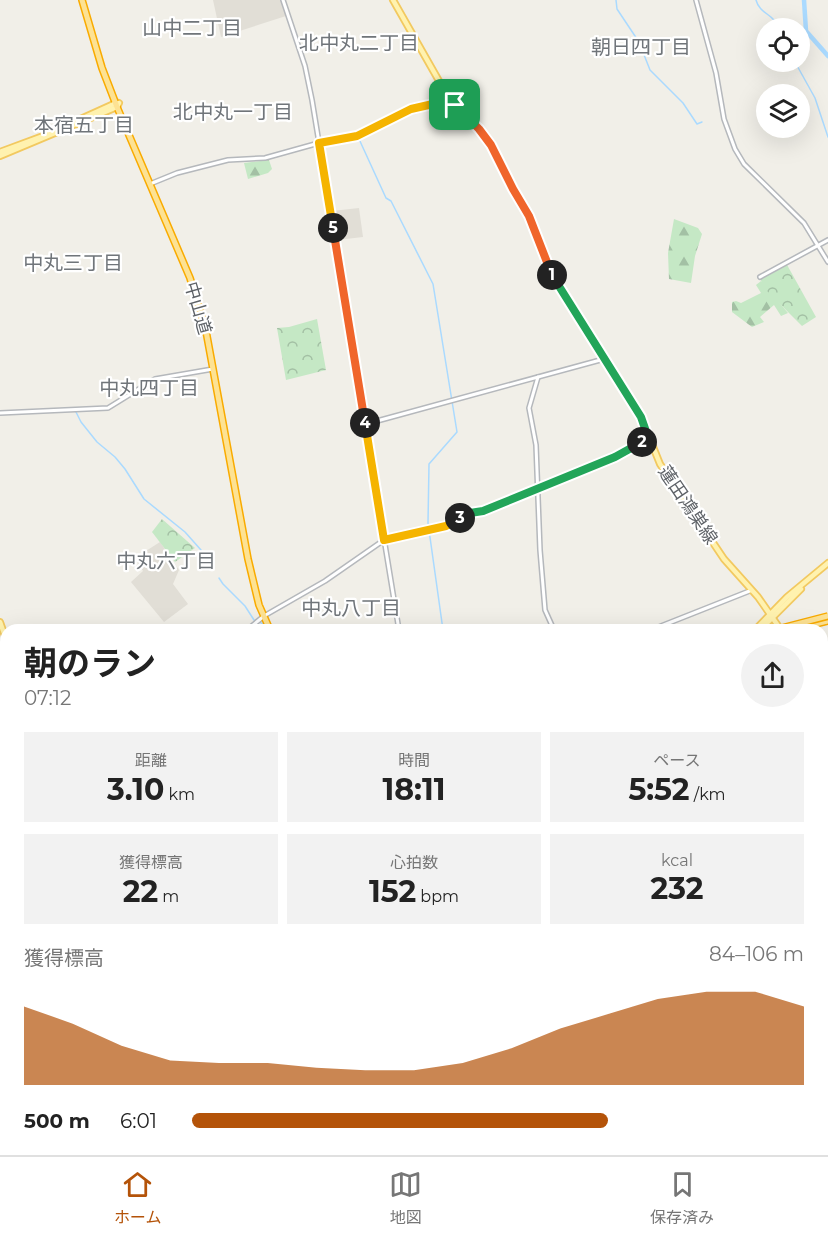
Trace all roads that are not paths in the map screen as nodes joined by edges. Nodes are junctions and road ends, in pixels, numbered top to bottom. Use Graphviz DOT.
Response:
graph roads {
  1 [pos="83,0"];
  2 [pos="283,0"];
  3 [pos="393,0"];
  4 [pos="696,0"];
  5 [pos="447,95"];
  6 [pos="117,104"];
  7 [pos="319,143"];
  8 [pos="0,154"];
  9 [pos="152,183"];
  10 [pos="828,240"];
  11 [pos="819,246"];
  12 [pos="828,262"];
  13 [pos="759,277"];
  14 [pos="604,359"];
  15 [pos="213,369"];
  16 [pos="538,377"];
  17 [pos="0,413"];
  18 [pos="365,424"];
  19 [pos="648,437"];
  20 [pos="538,489"];
  21 [pos="384,540"];
  22 [pos="828,563"];
  23 [pos="752,590"];
  24 [pos="265,615"];
  25 [pos="771,615"];
  26 [pos="828,616"];
  27 [pos="254,624"];
  28 [pos="269,624"];
  29 [pos="398,624"];
  30 [pos="551,624"];
  31 [pos="666,624"];
  32 [pos="761,624"];
  33 [pos="764,624"];
  34 [pos="777,624"];
  35 [pos="797,624"];
  1 -- 6 [label="highway, 中山道"];
  2 -- 7 [label="street"];
  3 -- 5 [label="main road, 蓮田鴻巣線"];
  4 -- 11 [label="street"];
  5 -- 7 [label="street"];
  5 -- 14 [label="main road, 蓮田鴻巣線"];
  6 -- 8 [label="main road"];
  6 -- 9 [label="highway, 中山道"];
  7 -- 9 [label="street"];
  7 -- 18 [label="street"];
  9 -- 15 [label="highway, 中山道"];
  9 -- 24 [label="highway, 中山道"];
  10 -- 11 [label="street"];
  11 -- 12 [label="street"];
  11 -- 13 [label="street"];
  14 -- 16 [label="street"];
  14 -- 19 [label="main road, 蓮田鴻巣線"];
  15 -- 17 [label="street"];
  15 -- 24 [label="highway, 中山道"];
  16 -- 18 [label="street"];
  16 -- 20 [label="street"];
  18 -- 21 [label="street"];
  19 -- 20 [label="street"];
  19 -- 23 [label="main road, 蓮田鴻巣線"];
  20 -- 21 [label="street"];
  20 -- 30 [label="street"];
  21 -- 24 [label="street"];
  21 -- 29 [label="street"];
  22 -- 25 [label="main road"];
  23 -- 25 [label="main road, 蓮田鴻巣線"];
  23 -- 31 [label="street"];
  24 -- 27 [label="street"];
  24 -- 28 [label="highway, 中山道"];
  25 -- 32 [label="main road"];
  25 -- 33 [label="main road"];
  25 -- 34 [label="main road, 蓮田鴻巣線"];
  26 -- 35 [label="highway, bridge"];
}
